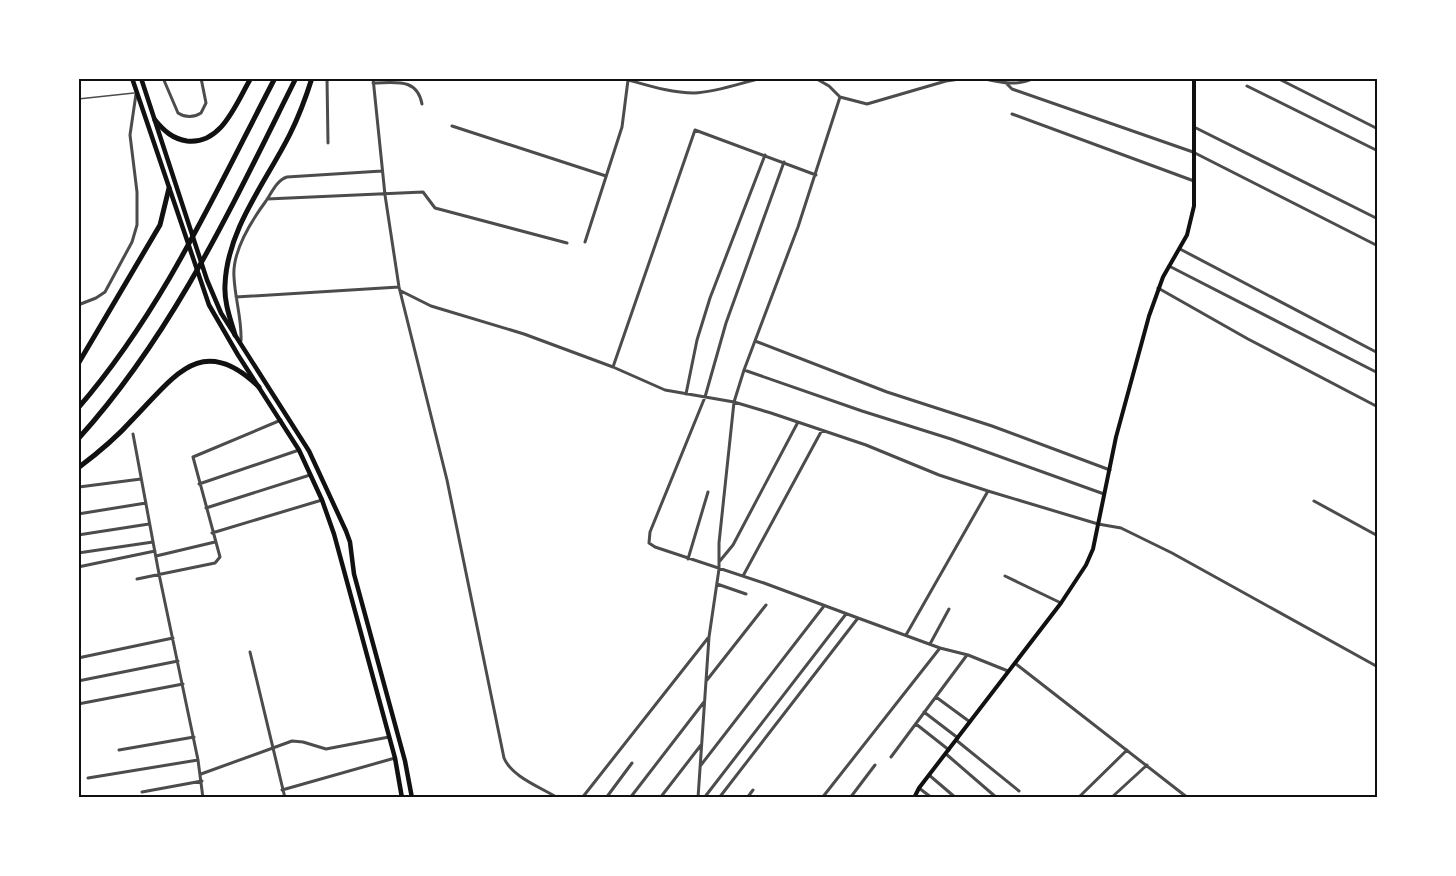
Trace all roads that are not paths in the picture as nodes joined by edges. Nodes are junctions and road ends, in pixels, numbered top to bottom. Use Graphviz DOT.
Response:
graph roads {
  1 [pos="132,78"];
  2 [pos="141,78"];
  3 [pos="163,78"];
  4 [pos="201,78"];
  5 [pos="251,78"];
  6 [pos="275,78"];
  7 [pos="296,78"];
  8 [pos="312,78"];
  9 [pos="327,78"];
  10 [pos="373,78"];
  11 [pos="621,78"];
  12 [pos="762,78"];
  13 [pos="815,78"];
  14 [pos="967,78"];
  15 [pos="981,78"];
  16 [pos="1034,78"];
  17 [pos="1194,78"];
  18 [pos="1277,78"];
  19 [pos="628,80"];
  20 [pos="373,83"];
  21 [pos="1006,83"];
  22 [pos="1246,86"];
  23 [pos="136,92"];
  24 [pos="840,97"];
  25 [pos="78,99"];
  26 [pos="422,104"];
  27 [pos="1012,114"];
  28 [pos="155,120"];
  29 [pos="452,126"];
  30 [pos="1192,126"];
  31 [pos="1378,129"];
  32 [pos="328,143"];
  33 [pos="1378,151"];
  34 [pos="1193,152"];
  35 [pos="765,155"];
  36 [pos="784,162"];
  37 [pos="382,171"];
  38 [pos="816,175"];
  39 [pos="606,176"];
  40 [pos="1194,181"];
  41 [pos="169,188"];
  42 [pos="385,195"];
  43 [pos="267,199"];
  44 [pos="1378,219"];
  45 [pos="585,242"];
  46 [pos="567,243"];
  47 [pos="1378,246"];
  48 [pos="1180,249"];
  49 [pos="1168,266"];
  50 [pos="1158,288"];
  51 [pos="400,289"];
  52 [pos="236,297"];
  53 [pos="78,305"];
  54 [pos="234,334"];
  55 [pos="755,341"];
  56 [pos="241,345"];
  57 [pos="1378,353"];
  58 [pos="78,364"];
  59 [pos="612,367"];
  60 [pos="744,370"];
  61 [pos="1378,373"];
  62 [pos="259,387"];
  63 [pos="686,394"];
  64 [pos="705,398"];
  65 [pos="734,402"];
  66 [pos="1378,407"];
  67 [pos="78,408"];
  68 [pos="281,420"];
  69 [pos="798,422"];
  70 [pos="822,430"];
  71 [pos="133,434"];
  72 [pos="78,439"];
  73 [pos="299,450"];
  74 [pos="78,468"];
  75 [pos="1110,470"];
  76 [pos="311,475"];
  77 [pos="141,479"];
  78 [pos="199,484"];
  79 [pos="79,487"];
  80 [pos="988,491"];
  81 [pos="708,492"];
  82 [pos="1104,495"];
  83 [pos="322,500"];
  84 [pos="1314,501"];
  85 [pos="146,503"];
  86 [pos="206,508"];
  87 [pos="78,514"];
  88 [pos="149,524"];
  89 [pos="1098,524"];
  90 [pos="345,531"];
  91 [pos="212,532"];
  92 [pos="334,534"];
  93 [pos="78,535"];
  94 [pos="1378,536"];
  95 [pos="153,542"];
  96 [pos="215,542"];
  97 [pos="154,551"];
  98 [pos="78,553"];
  99 [pos="156,556"];
  100 [pos="688,559"];
  101 [pos="719,562"];
  102 [pos="78,567"];
  103 [pos="719,569"];
  104 [pos="159,574"];
  105 [pos="743,576"];
  106 [pos="1005,576"];
  107 [pos="137,579"];
  108 [pos="717,584"];
  109 [pos="746,594"];
  110 [pos="1061,603"];
  111 [pos="766,605"];
  112 [pos="825,606"];
  113 [pos="950,609"];
  114 [pos="846,614"];
  115 [pos="858,618"];
  116 [pos="906,635"];
  117 [pos="709,637"];
  118 [pos="173,638"];
  119 [pos="930,644"];
  120 [pos="940,648"];
  121 [pos="250,652"];
  122 [pos="968,655"];
  123 [pos="78,658"];
  124 [pos="178,661"];
  125 [pos="1016,664"];
  126 [pos="1378,667"];
  127 [pos="1010,672"];
  128 [pos="78,681"];
  129 [pos="706,682"];
  130 [pos="183,684"];
  131 [pos="936,697"];
  132 [pos="705,700"];
  133 [pos="78,704"];
  134 [pos="924,712"];
  135 [pos="970,722"];
  136 [pos="916,724"];
  137 [pos="194,737"];
  138 [pos="389,737"];
  139 [pos="957,739"];
  140 [pos="702,743"];
  141 [pos="273,748"];
  142 [pos="119,750"];
  143 [pos="1127,750"];
  144 [pos="947,752"];
  145 [pos="891,757"];
  146 [pos="395,758"];
  147 [pos="198,760"];
  148 [pos="632,764"];
  149 [pos="700,765"];
  150 [pos="875,765"];
  151 [pos="1147,765"];
  152 [pos="201,774"];
  153 [pos="929,775"];
  154 [pos="88,778"];
  155 [pos="202,781"];
  156 [pos="919,788"];
  157 [pos="282,790"];
  158 [pos="753,790"];
  159 [pos="1019,791"];
  160 [pos="142,792"];
  161 [pos="1185,797"];
  162 [pos="204,798"];
  163 [pos="285,798"];
  164 [pos="400,798"];
  165 [pos="412,798"];
  166 [pos="558,798"];
  167 [pos="582,798"];
  168 [pos="606,798"];
  169 [pos="630,798"];
  170 [pos="660,798"];
  171 [pos="698,798"];
  172 [pos="704,798"];
  173 [pos="719,798"];
  174 [pos="747,798"];
  175 [pos="822,798"];
  176 [pos="850,798"];
  177 [pos="914,798"];
  178 [pos="932,798"];
  179 [pos="956,798"];
  180 [pos="997,798"];
  181 [pos="1078,798"];
  182 [pos="1112,798"];
  1 -- 23 [label="main road"];
  2 -- 28 [label="main road"];
  3 -- 4 [label="street"];
  5 -- 28 [label="highway"];
  6 -- 67 [label="highway"];
  7 -- 72 [label="highway"];
  8 -- 54 [label="highway"];
  9 -- 32 [label="street"];
  10 -- 20 [label="street"];
  11 -- 19 [label="street"];
  12 -- 19 [label="street"];
  13 -- 24 [label="street"];
  14 -- 24 [label="street"];
  15 -- 21 [label="street"];
  16 -- 21 [label="street"];
  17 -- 30 [label="main road"];
  18 -- 31 [label="street"];
  19 -- 39 [label="street"];
  20 -- 26 [label="street"];
  20 -- 37 [label="street"];
  21 -- 34 [label="street"];
  22 -- 33 [label="street"];
  23 -- 25 [label="lane"];
  23 -- 41 [label="main road"];
  23 -- 53 [label="street"];
  24 -- 38 [label="street"];
  27 -- 40 [label="street"];
  28 -- 54 [label="main road"];
  29 -- 39 [label="street"];
  30 -- 34 [label="main road"];
  30 -- 44 [label="street"];
  34 -- 40 [label="main road"];
  34 -- 47 [label="street"];
  35 -- 36 [label="street"];
  35 -- 59 [label="street"];
  35 -- 63 [label="street"];
  36 -- 38 [label="street"];
  36 -- 64 [label="street"];
  37 -- 42 [label="street"];
  37 -- 43 [label="street"];
  38 -- 55 [label="street"];
  39 -- 45 [label="street"];
  40 -- 48 [label="main road"];
  41 -- 58 [label="highway"];
  41 -- 62 [label="main road"];
  42 -- 43 [label="street"];
  42 -- 46 [label="street"];
  42 -- 51 [label="street"];
  43 -- 52 [label="street"];
  48 -- 49 [label="main road"];
  48 -- 57 [label="street"];
  49 -- 50 [label="main road"];
  49 -- 61 [label="street"];
  50 -- 66 [label="street"];
  50 -- 75 [label="main road"];
  51 -- 52 [label="street"];
  51 -- 59 [label="street"];
  51 -- 166 [label="street"];
  52 -- 56 [label="street"];
  54 -- 56 [label="main road"];
  55 -- 60 [label="street"];
  55 -- 75 [label="street"];
  56 -- 90 [label="main road"];
  59 -- 63 [label="street"];
  60 -- 65 [label="street"];
  60 -- 82 [label="street"];
  62 -- 68 [label="main road"];
  62 -- 74 [label="highway"];
  63 -- 64 [label="street"];
  64 -- 65 [label="street"];
  64 -- 100 [label="street"];
  65 -- 69 [label="street"];
  65 -- 101 [label="street"];
  68 -- 73 [label="main road"];
  68 -- 78 [label="street"];
  69 -- 70 [label="street"];
  69 -- 101 [label="street"];
  70 -- 80 [label="street"];
  70 -- 105 [label="street"];
  71 -- 77 [label="street"];
  73 -- 76 [label="main road"];
  73 -- 78 [label="street"];
  75 -- 82 [label="main road"];
  76 -- 83 [label="main road"];
  76 -- 86 [label="street"];
  77 -- 79 [label="street"];
  77 -- 85 [label="street"];
  78 -- 86 [label="street"];
  80 -- 89 [label="street"];
  80 -- 116 [label="street"];
  81 -- 100 [label="street"];
  82 -- 89 [label="main road"];
  83 -- 91 [label="street"];
  83 -- 92 [label="main road"];
  84 -- 94 [label="street"];
  85 -- 87 [label="street"];
  85 -- 88 [label="street"];
  86 -- 91 [label="street"];
  88 -- 93 [label="street"];
  88 -- 95 [label="street"];
  89 -- 110 [label="main road"];
  89 -- 126 [label="street"];
  90 -- 92 [label="main road"];
  90 -- 165 [label="main road"];
  91 -- 96 [label="street"];
  92 -- 138 [label="main road"];
  95 -- 97 [label="street"];
  95 -- 98 [label="street"];
  96 -- 99 [label="street"];
  96 -- 104 [label="street"];
  97 -- 99 [label="street"];
  97 -- 102 [label="street"];
  99 -- 104 [label="street"];
  100 -- 103 [label="street"];
  101 -- 103 [label="street"];
  103 -- 105 [label="street"];
  103 -- 108 [label="street"];
  104 -- 107 [label="street"];
  104 -- 118 [label="street"];
  105 -- 112 [label="street"];
  106 -- 110 [label="street"];
  108 -- 109 [label="street"];
  108 -- 117 [label="street"];
  110 -- 125 [label="main road"];
  111 -- 129 [label="street"];
  112 -- 114 [label="street"];
  112 -- 149 [label="street"];
  113 -- 119 [label="street"];
  114 -- 115 [label="street"];
  114 -- 172 [label="street"];
  115 -- 116 [label="street"];
  115 -- 173 [label="street"];
  116 -- 119 [label="street"];
  117 -- 129 [label="street"];
  117 -- 167 [label="street"];
  118 -- 123 [label="street"];
  118 -- 124 [label="street"];
  119 -- 120 [label="street"];
  120 -- 122 [label="street"];
  120 -- 175 [label="street"];
  121 -- 141 [label="street"];
  122 -- 127 [label="street"];
  122 -- 131 [label="street"];
  124 -- 128 [label="street"];
  124 -- 130 [label="street"];
  125 -- 127 [label="main road"];
  125 -- 143 [label="street"];
  127 -- 135 [label="main road"];
  129 -- 132 [label="street"];
  130 -- 133 [label="street"];
  130 -- 137 [label="street"];
  131 -- 134 [label="street"];
  131 -- 135 [label="street"];
  132 -- 140 [label="street"];
  132 -- 169 [label="street"];
  134 -- 136 [label="street"];
  134 -- 139 [label="street"];
  135 -- 139 [label="main road"];
  136 -- 144 [label="street"];
  136 -- 145 [label="street"];
  137 -- 142 [label="street"];
  137 -- 147 [label="street"];
  138 -- 141 [label="street"];
  138 -- 146 [label="main road"];
  139 -- 144 [label="main road"];
  139 -- 159 [label="street"];
  140 -- 149 [label="street"];
  140 -- 170 [label="street"];
  141 -- 152 [label="street"];
  141 -- 157 [label="street"];
  143 -- 151 [label="street"];
  143 -- 181 [label="street"];
  144 -- 153 [label="main road"];
  144 -- 180 [label="street"];
  146 -- 157 [label="street"];
  146 -- 164 [label="main road"];
  147 -- 152 [label="street"];
  147 -- 154 [label="street"];
  148 -- 168 [label="street"];
  149 -- 171 [label="street"];
  150 -- 176 [label="street"];
  151 -- 161 [label="street"];
  151 -- 182 [label="street"];
  152 -- 155 [label="street"];
  153 -- 156 [label="main road"];
  153 -- 179 [label="street"];
  155 -- 160 [label="street"];
  155 -- 162 [label="street"];
  156 -- 177 [label="main road"];
  156 -- 178 [label="street"];
  157 -- 163 [label="street"];
  158 -- 174 [label="street"];
}
